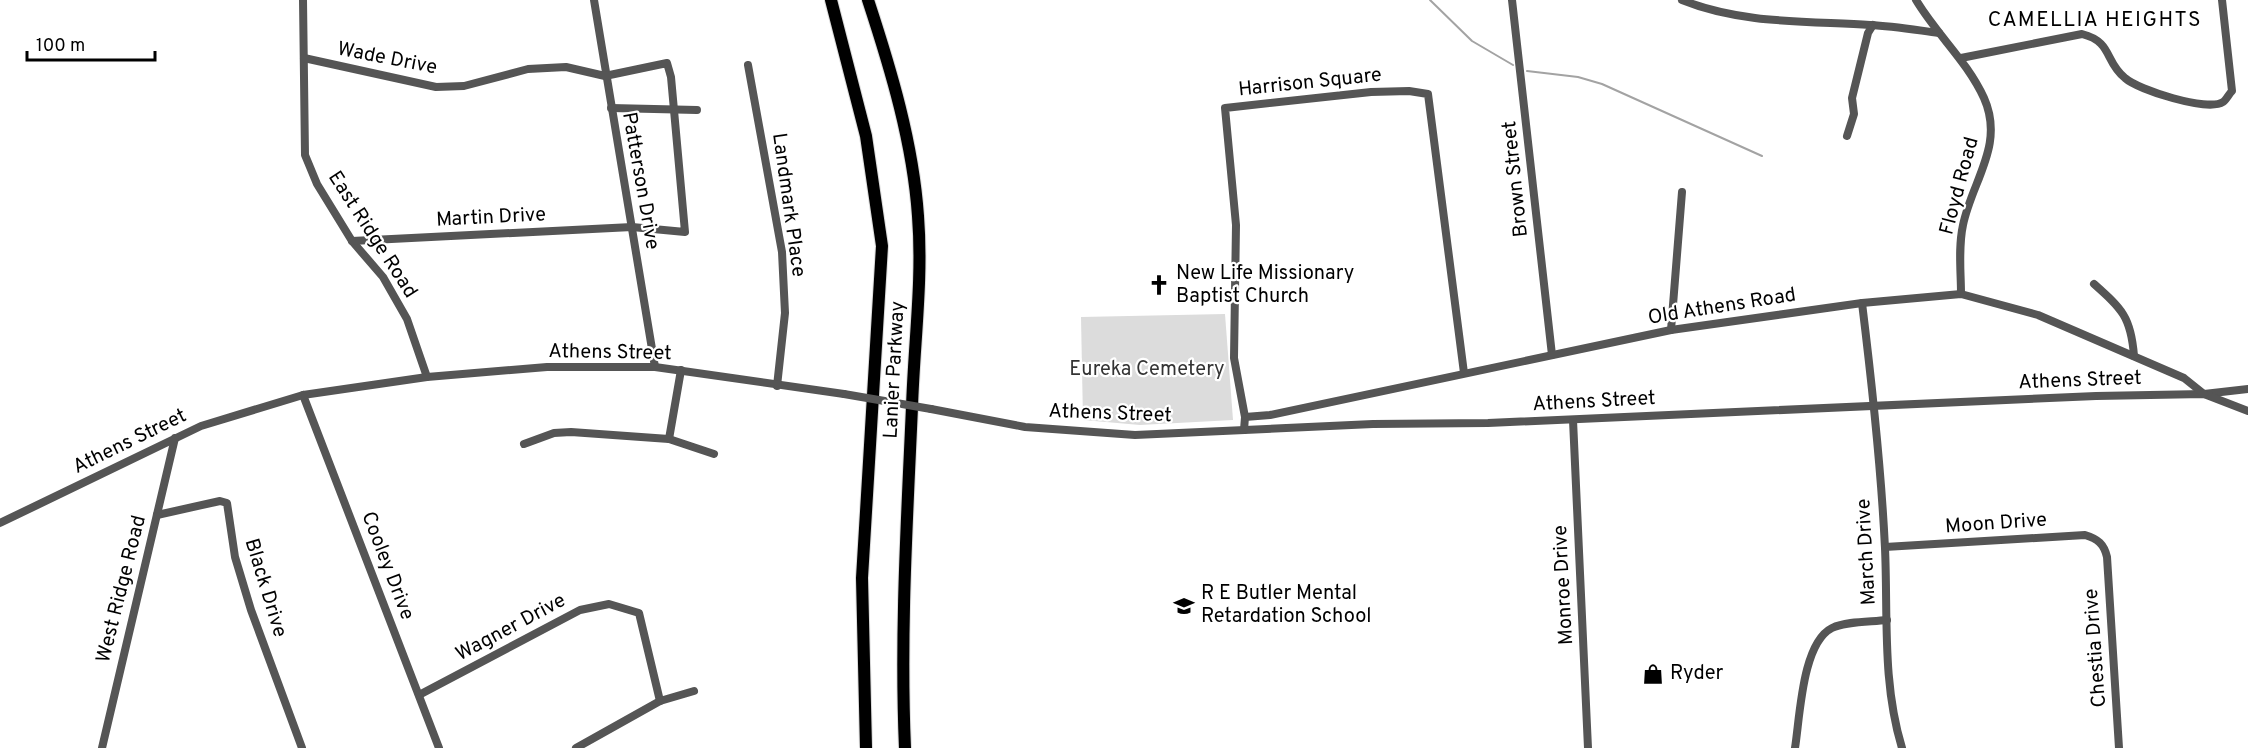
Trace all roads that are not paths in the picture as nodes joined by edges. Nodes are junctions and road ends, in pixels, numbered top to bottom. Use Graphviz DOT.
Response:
graph roads {
  1 [pos="303,0"];
  2 [pos="594,0"];
  3 [pos="831,0"];
  4 [pos="868,0"];
  5 [pos="1512,0"];
  6 [pos="1682,0"];
  7 [pos="1917,0"];
  8 [pos="2222,0"];
  9 [pos="1873,25"];
  10 [pos="1939,33"];
  11 [pos="304,58"];
  12 [pos="1961,58"];
  13 [pos="748,65"];
  14 [pos="605,76"];
  15 [pos="611,108"];
  16 [pos="676,110"];
  17 [pos="697,110"];
  18 [pos="1847,136"];
  19 [pos="1682,192"];
  20 [pos="632,227"];
  21 [pos="352,241"];
  22 [pos="2094,284"];
  23 [pos="1960,294"];
  24 [pos="1862,303"];
  25 [pos="1671,330"];
  26 [pos="1552,355"];
  27 [pos="2134,356"];
  28 [pos="655,367"];
  29 [pos="681,370"];
  30 [pos="1464,373"];
  31 [pos="427,377"];
  32 [pos="777,386"];
  33 [pos="2248,389"];
  34 [pos="2204,394"];
  35 [pos="303,395"];
  36 [pos="1874,405"];
  37 [pos="2248,411"];
  38 [pos="1245,417"];
  39 [pos="1573,420"];
  40 [pos="1244,430"];
  41 [pos="175,438"];
  42 [pos="669,439"];
  43 [pos="524,444"];
  44 [pos="714,454"];
  45 [pos="157,515"];
  46 [pos="0,523"];
  47 [pos="1885,547"];
  48 [pos="2105,547"];
  49 [pos="1887,620"];
  50 [pos="694,691"];
  51 [pos="419,695"];
  52 [pos="660,701"];
  53 [pos="102,748"];
  54 [pos="302,748"];
  55 [pos="439,748"];
  56 [pos="576,748"];
  57 [pos="866,748"];
  58 [pos="905,748"];
  59 [pos="1588,748"];
  60 [pos="1795,748"];
  61 [pos="1902,748"];
  62 [pos="2119,748"];
  1 -- 11 [label="street, East Ridge Road"];
  2 -- 14 [label="street, Patterson Drive"];
  3 -- 57 [label="highway, Lanier Parkway"];
  4 -- 58 [label="highway, Lanier Parkway"];
  5 -- 26 [label="street, Brown Street"];
  6 -- 9 [label="street"];
  7 -- 10 [label="street, Floyd Road"];
  8 -- 12 [label="street"];
  9 -- 10 [label="street"];
  9 -- 18 [label="street"];
  10 -- 12 [label="street, Floyd Road"];
  11 -- 14 [label="street, Wade Drive"];
  11 -- 21 [label="street, East Ridge Road"];
  12 -- 23 [label="street, Floyd Road"];
  13 -- 32 [label="street, Landmark Place"];
  14 -- 15 [label="street, Patterson Drive"];
  14 -- 16 [label="street"];
  15 -- 16 [label="street"];
  15 -- 20 [label="street, Patterson Drive"];
  16 -- 17 [label="street"];
  16 -- 20 [label="street, Martin Drive"];
  19 -- 25 [label="street"];
  20 -- 21 [label="street, Martin Drive"];
  20 -- 28 [label="street, Patterson Drive"];
  21 -- 31 [label="street, East Ridge Road"];
  22 -- 27 [label="street"];
  23 -- 24 [label="street, Old Athens Road"];
  23 -- 27 [label="street, Old Athens Road"];
  24 -- 25 [label="street, Old Athens Road"];
  24 -- 36 [label="street, March Drive"];
  25 -- 26 [label="street, Old Athens Road"];
  26 -- 30 [label="street, Old Athens Road"];
  27 -- 34 [label="street, Old Athens Road"];
  28 -- 29 [label="street, Athens Street"];
  28 -- 31 [label="street, Athens Street"];
  29 -- 32 [label="street, Athens Street"];
  29 -- 42 [label="street"];
  30 -- 38 [label="street, Old Athens Road"];
  30 -- 38 [label="street, Harrison Square"];
  31 -- 35 [label="street, Athens Street"];
  32 -- 40 [label="street, Athens Street, bridge"];
  33 -- 34 [label="street"];
  34 -- 36 [label="street, Athens Street"];
  34 -- 37 [label="street, Athens Street"];
  35 -- 41 [label="street, Athens Street"];
  35 -- 51 [label="street, Cooley Drive"];
  36 -- 39 [label="street, Athens Street"];
  36 -- 47 [label="street, March Drive"];
  38 -- 40 [label="street"];
  39 -- 40 [label="street, Athens Street"];
  39 -- 59 [label="street, Monroe Drive"];
  41 -- 45 [label="street, West Ridge Road"];
  41 -- 46 [label="street, Athens Street"];
  42 -- 43 [label="street"];
  42 -- 44 [label="street"];
  45 -- 53 [label="street, West Ridge Road"];
  45 -- 54 [label="street, Black Drive"];
  47 -- 48 [label="street, Moon Drive"];
  47 -- 49 [label="street, March Drive"];
  48 -- 62 [label="street, Chestia Drive"];
  49 -- 60 [label="street, March Drive"];
  49 -- 61 [label="street"];
  50 -- 52 [label="street"];
  51 -- 52 [label="street, Wagner Drive"];
  51 -- 55 [label="street, Cooley Drive"];
  52 -- 56 [label="street"];
}
